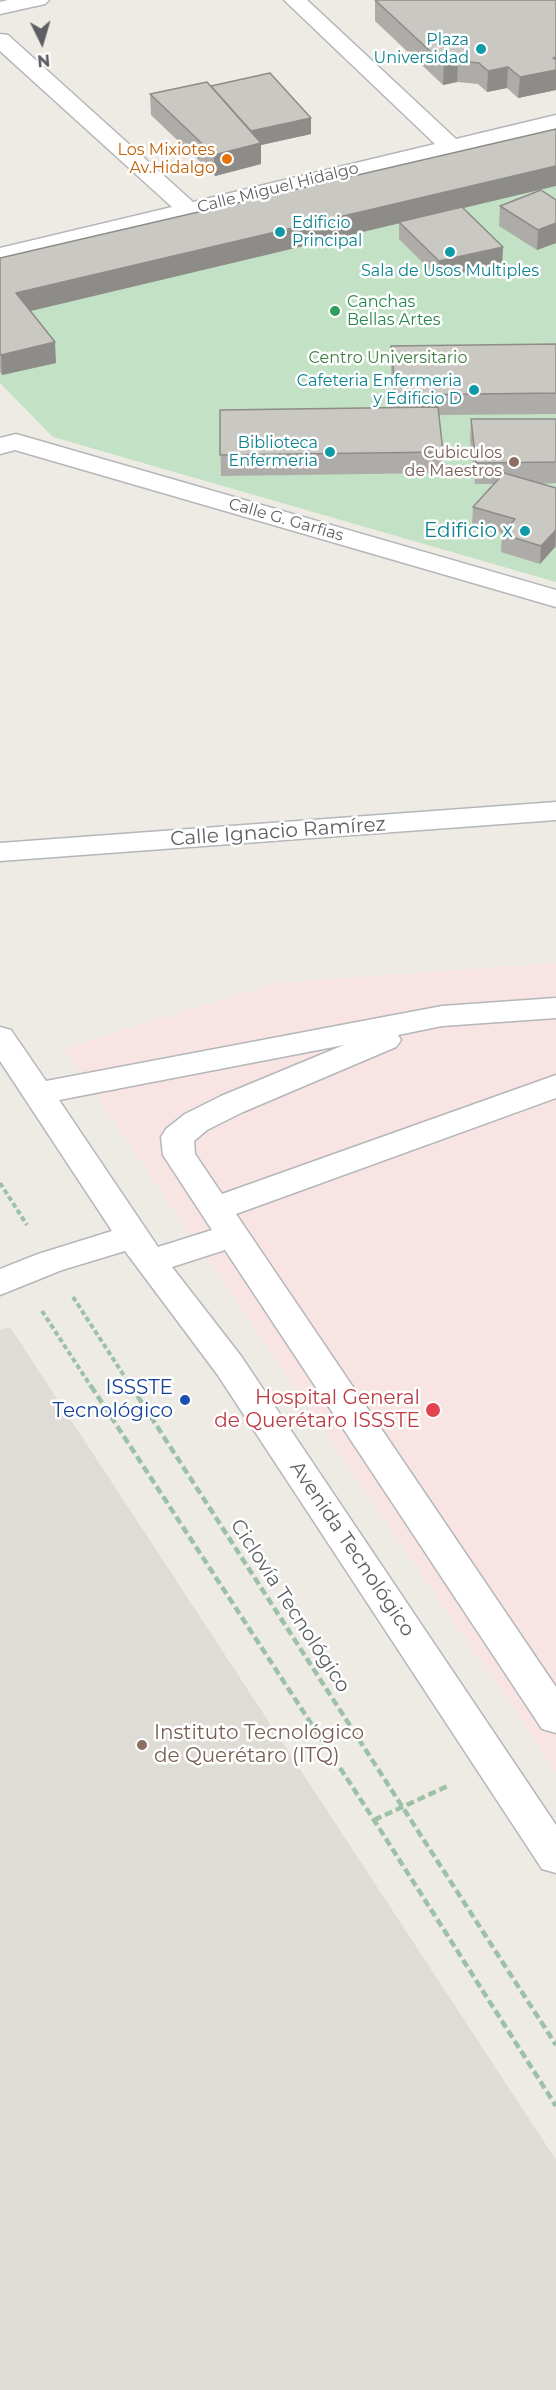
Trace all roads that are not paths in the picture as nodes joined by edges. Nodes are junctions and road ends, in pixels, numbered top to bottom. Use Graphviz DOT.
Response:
graph roads {
  1 [pos="38,0"];
  2 [pos="295,0"];
  3 [pos="0,8"];
  4 [pos="0,40"];
  5 [pos="556,122"];
  6 [pos="450,146"];
  7 [pos="189,210"];
  8 [pos="0,255"];
  9 [pos="5,437"];
  10 [pos="556,599"];
  11 [pos="556,811"];
  12 [pos="0,852"];
  13 [pos="556,1008"];
  14 [pos="442,1016"];
  15 [pos="0,1037"];
  16 [pos="556,1086"];
  17 [pos="40,1093"];
  18 [pos="224,1222"];
  19 [pos="142,1249"];
  20 [pos="10,1279"];
  21 [pos="556,1718"];
  22 [pos="556,1857"];
  1 -- 3 [label="street"];
  2 -- 6 [label="street"];
  4 -- 7 [label="street"];
  5 -- 6 [label="street, Calle Miguel Hidalgo"];
  6 -- 7 [label="street, Calle Miguel Hidalgo"];
  7 -- 8 [label="street, Calle Miguel Hidalgo"];
  9 -- 10 [label="street, Calle G. Garfias"];
  11 -- 12 [label="street, Calle Ignacio Ramírez"];
  13 -- 14 [label="street"];
  14 -- 17 [label="street"];
  14 -- 18 [label="street"];
  15 -- 17 [label="street, Avenida Tecnológico"];
  16 -- 18 [label="street"];
  17 -- 19 [label="street, Avenida Tecnológico"];
  18 -- 19 [label="street"];
  18 -- 21 [label="street"];
  19 -- 20 [label="street"];
  19 -- 22 [label="street, Avenida Tecnológico"];
}
